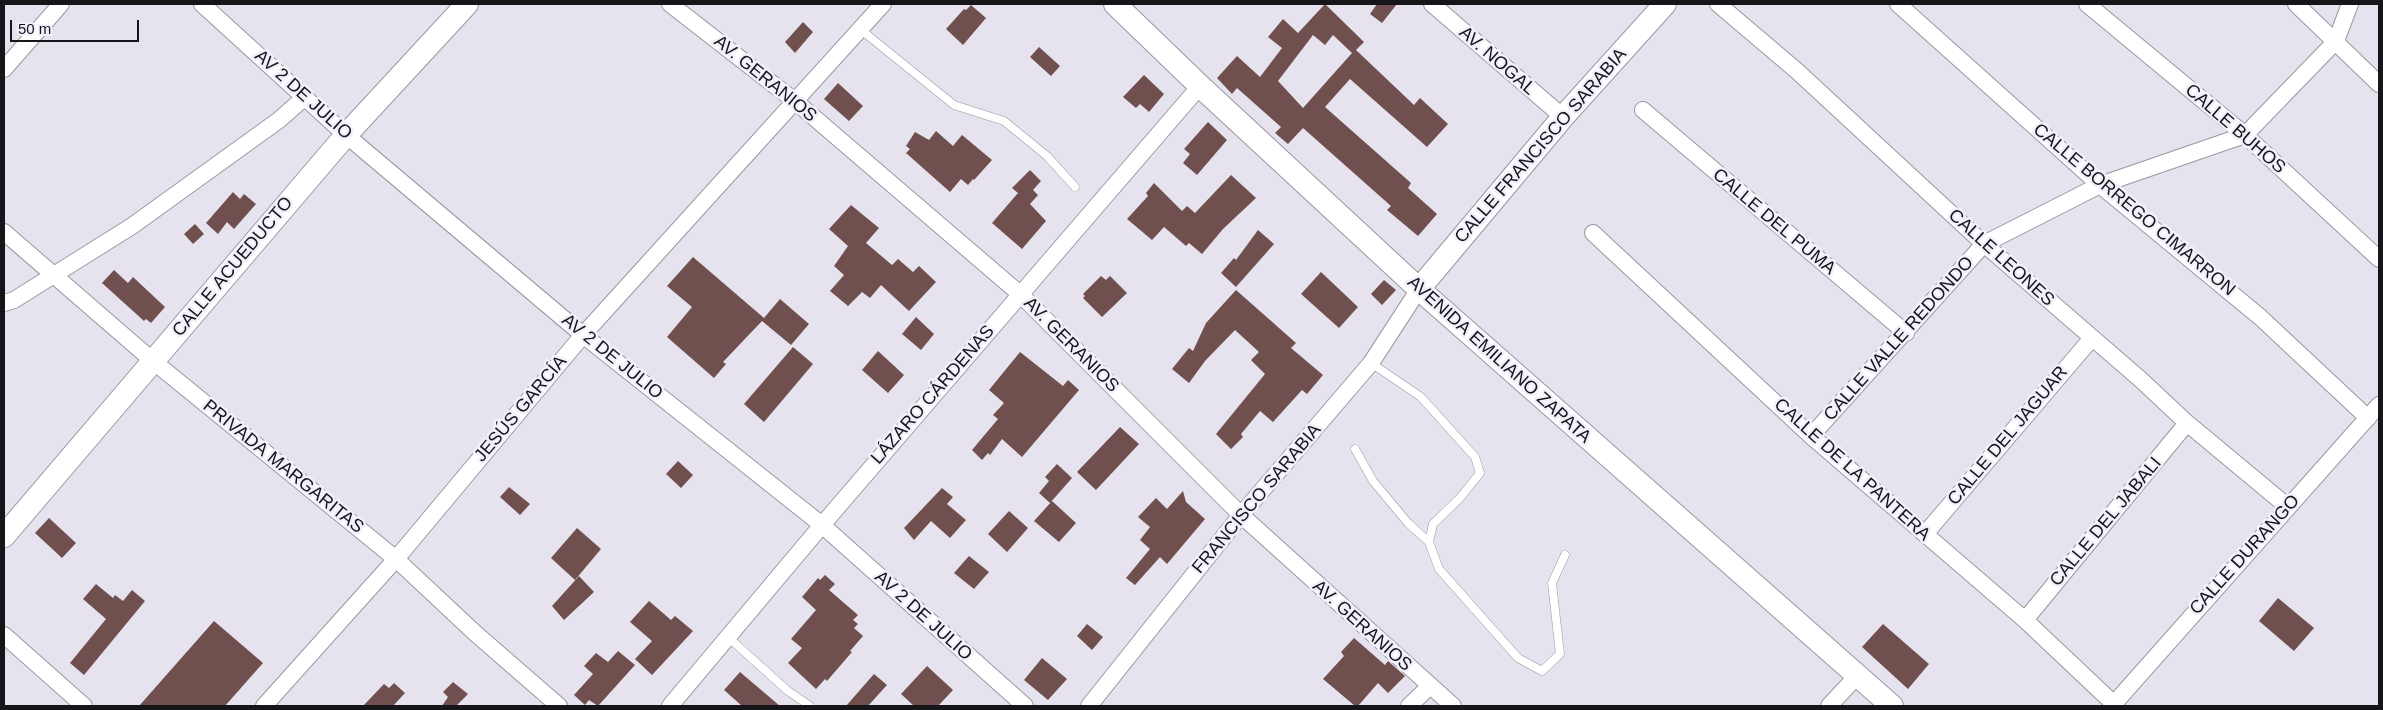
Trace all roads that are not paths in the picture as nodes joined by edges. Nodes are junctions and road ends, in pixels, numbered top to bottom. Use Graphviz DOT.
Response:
graph roads {
  1 [pos="61,4"];
  2 [pos="202,4"];
  3 [pos="467,4"];
  4 [pos="670,4"];
  5 [pos="883,4"];
  6 [pos="1115,4"];
  7 [pos="1432,4"];
  8 [pos="1665,4"];
  9 [pos="1718,4"];
  10 [pos="1898,4"];
  11 [pos="2087,4"];
  12 [pos="2296,4"];
  13 [pos="2350,4"];
  14 [pos="860,30"];
  15 [pos="2336,41"];
  16 [pos="4,69"];
  17 [pos="2379,84"];
  18 [pos="1200,86"];
  19 [pos="305,97"];
  20 [pos="796,102"];
  21 [pos="1643,110"];
  22 [pos="1563,118"];
  23 [pos="346,135"];
  24 [pos="2244,135"];
  25 [pos="2100,185"];
  26 [pos="1075,187"];
  27 [pos="4,232"];
  28 [pos="1593,233"];
  29 [pos="1984,244"];
  30 [pos="2379,259"];
  31 [pos="52,275"];
  32 [pos="1418,288"];
  33 [pos="1020,294"];
  34 [pos="4,304"];
  35 [pos="1906,333"];
  36 [pos="583,335"];
  37 [pos="2092,338"];
  38 [pos="153,361"];
  39 [pos="1371,362"];
  40 [pos="2379,405"];
  41 [pos="2368,418"];
  42 [pos="2188,423"];
  43 [pos="1811,436"];
  44 [pos="1355,449"];
  45 [pos="2288,507"];
  46 [pos="1241,515"];
  47 [pos="822,526"];
  48 [pos="1925,534"];
  49 [pos="4,536"];
  50 [pos="1429,542"];
  51 [pos="1565,555"];
  52 [pos="396,559"];
  53 [pos="2025,620"];
  54 [pos="4,635"];
  55 [pos="728,637"];
  56 [pos="1857,676"];
  57 [pos="1430,686"];
  58 [pos="2113,705"];
  59 [pos="84,706"];
  60 [pos="264,706"];
  61 [pos="559,706"];
  62 [pos="670,706"];
  63 [pos="810,706"];
  64 [pos="1025,706"];
  65 [pos="1089,706"];
  66 [pos="1409,706"];
  67 [pos="1454,706"];
  68 [pos="1829,706"];
  69 [pos="1892,706"];
  1 -- 16 [label="street"];
  2 -- 19 [label="street, AV 2 DE JULIO"];
  3 -- 23 [label="street, CALLE ACUEDUCTO"];
  4 -- 20 [label="street, AV. GERANIOS"];
  5 -- 14 [label="street, JESÚS GARCÍA"];
  6 -- 18 [label="street, AVENIDA EMILIANO ZAPATA"];
  7 -- 22 [label="street, AV. NOGAL"];
  8 -- 22 [label="street, CALLE FRANCISCO SARABIA"];
  9 -- 29 [label="street, CALLE LEONES"];
  10 -- 25 [label="street, CALLE BORREGO CIMARRON"];
  11 -- 24 [label="street, CALLE BUHOS"];
  12 -- 15 [label="street"];
  13 -- 15 [label="street, CALLE VALLE REDONDO"];
  14 -- 20 [label="street, JESÚS GARCÍA"];
  14 -- 26 [label="lane"];
  15 -- 17 [label="street"];
  15 -- 24 [label="street, CALLE VALLE REDONDO"];
  18 -- 32 [label="street, AVENIDA EMILIANO ZAPATA"];
  18 -- 33 [label="street, LÁZARO CÁRDENAS"];
  19 -- 23 [label="street, AV 2 DE JULIO"];
  19 -- 31 [label="street"];
  20 -- 33 [label="street, AV. GERANIOS"];
  20 -- 36 [label="street, JESÚS GARCÍA"];
  21 -- 35 [label="street, CALLE DEL PUMA"];
  22 -- 32 [label="street, CALLE FRANCISCO SARABIA"];
  23 -- 36 [label="street, AV 2 DE JULIO"];
  23 -- 38 [label="street, CALLE ACUEDUCTO"];
  24 -- 25 [label="street, CALLE VALLE REDONDO"];
  24 -- 30 [label="street, CALLE BUHOS"];
  25 -- 29 [label="street, CALLE VALLE REDONDO"];
  25 -- 41 [label="street, CALLE BORREGO CIMARRON"];
  27 -- 31 [label="street, PRIVADA MARGARITAS"];
  28 -- 43 [label="street, CALLE DE LA PANTERA"];
  29 -- 35 [label="street, CALLE VALLE REDONDO"];
  29 -- 37 [label="street, CALLE LEONES"];
  31 -- 34 [label="street"];
  31 -- 38 [label="street, PRIVADA MARGARITAS"];
  32 -- 39 [label="street, FRANCISCO SARABIA"];
  32 -- 56 [label="street, AVENIDA EMILIANO ZAPATA"];
  33 -- 46 [label="street, AV. GERANIOS"];
  33 -- 47 [label="street, LÁZARO CÁRDENAS"];
  35 -- 43 [label="street, CALLE VALLE REDONDO"];
  36 -- 47 [label="street, AV 2 DE JULIO"];
  36 -- 52 [label="street, JESÚS GARCÍA"];
  37 -- 42 [label="street, CALLE LEONES"];
  37 -- 48 [label="street, CALLE DEL JAGUAR"];
  38 -- 49 [label="street, CALLE ACUEDUCTO"];
  38 -- 52 [label="street, PRIVADA MARGARITAS"];
  39 -- 46 [label="street, FRANCISCO SARABIA"];
  39 -- 50 [label="lane"];
  40 -- 41 [label="street, CALLE DURANGO"];
  41 -- 45 [label="street, CALLE DURANGO"];
  42 -- 45 [label="street, CALLE LEONES"];
  42 -- 53 [label="street, CALLE DEL JABALI"];
  43 -- 48 [label="street, CALLE DE LA PANTERA"];
  44 -- 50 [label="lane"];
  45 -- 58 [label="street, CALLE DURANGO"];
  46 -- 57 [label="street, AV. GERANIOS"];
  46 -- 65 [label="street, FRANCISCO SARABIA"];
  47 -- 55 [label="street, LÁZARO CÁRDENAS"];
  47 -- 64 [label="street, AV 2 DE JULIO"];
  48 -- 53 [label="street, CALLE DE LA PANTERA"];
  50 -- 51 [label="lane"];
  52 -- 60 [label="street, JESÚS GARCÍA"];
  52 -- 61 [label="street, PRIVADA MARGARITAS"];
  53 -- 58 [label="street, CALLE DE LA PANTERA"];
  54 -- 59 [label="street"];
  55 -- 62 [label="street, LÁZARO CÁRDENAS"];
  55 -- 63 [label="lane"];
  56 -- 68 [label="street"];
  56 -- 69 [label="street, AVENIDA EMILIANO ZAPATA"];
  57 -- 66 [label="street"];
  57 -- 67 [label="street, AV. GERANIOS"];
}
